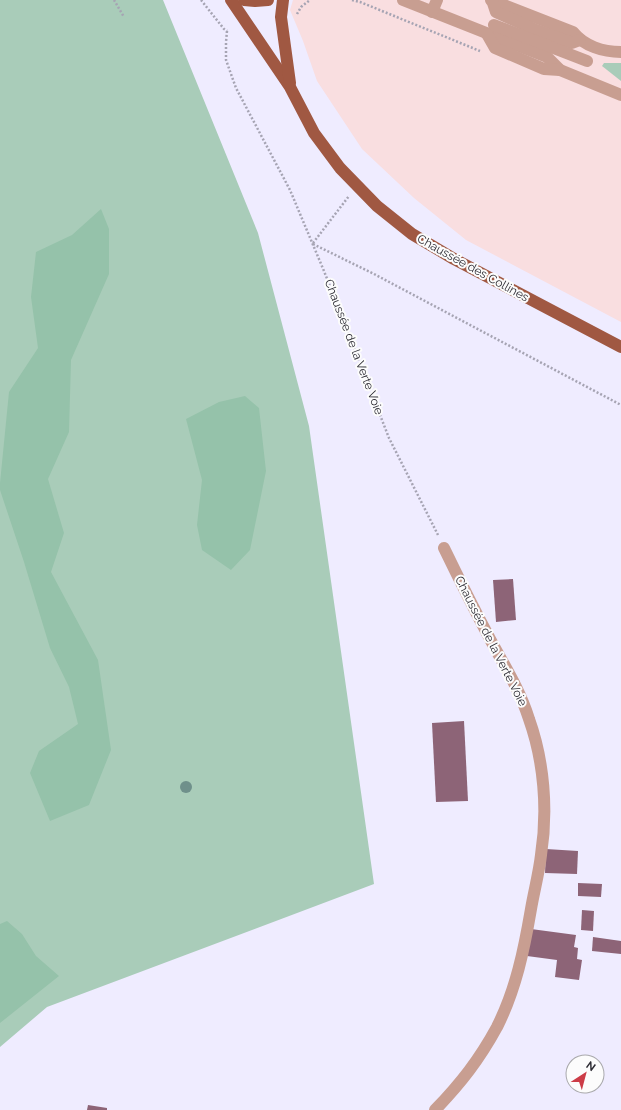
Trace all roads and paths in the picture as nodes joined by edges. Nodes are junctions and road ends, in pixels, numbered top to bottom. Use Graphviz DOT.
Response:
graph roads {
  1 [pos="114,0"];
  2 [pos="201,0"];
  3 [pos="231,0"];
  4 [pos="244,0"];
  5 [pos="268,0"];
  6 [pos="283,0"];
  7 [pos="352,0"];
  8 [pos="403,0"];
  9 [pos="437,0"];
  10 [pos="491,0"];
  11 [pos="432,12"];
  12 [pos="496,12"];
  13 [pos="124,18"];
  14 [pos="491,29"];
  15 [pos="532,40"];
  16 [pos="597,48"];
  17 [pos="482,52"];
  18 [pos="621,52"];
  19 [pos="587,61"];
  20 [pos="591,82"];
  21 [pos="290,87"];
  22 [pos="621,94"];
  23 [pos="357,185"];
  24 [pos="312,244"];
  25 [pos="621,346"];
  26 [pos="621,405"];
  27 [pos="444,548"];
  28 [pos="435,1110"];
  1 -- 13 [label="path"];
  2 -- 24 [label="path, Chaussée de la Verte Voie"];
  3 -- 21 [label="main road, Chaussée des Collines"];
  4 -- 5 [label="main road"];
  6 -- 21 [label="main road, Chaussée des Collines"];
  7 -- 17 [label="path"];
  8 -- 11 [label="street"];
  9 -- 11 [label="street"];
  10 -- 12 [label="street"];
  10 -- 15 [label="street"];
  11 -- 14 [label="street"];
  12 -- 14 [label="street"];
  12 -- 15 [label="street"];
  14 -- 15 [label="street"];
  14 -- 15 [label="street"];
  15 -- 16 [label="street"];
  15 -- 19 [label="street"];
  15 -- 20 [label="street"];
  16 -- 18 [label="street"];
  16 -- 19 [label="street"];
  19 -- 20 [label="street"];
  20 -- 22 [label="street"];
  21 -- 23 [label="main road, Chaussée des Collines"];
  23 -- 24 [label="path"];
  23 -- 25 [label="main road, Chaussée des Collines"];
  24 -- 26 [label="path"];
  24 -- 27 [label="path, Chaussée de la Verte Voie"];
  27 -- 28 [label="street, Chaussée de la Verte Voie"];
}
